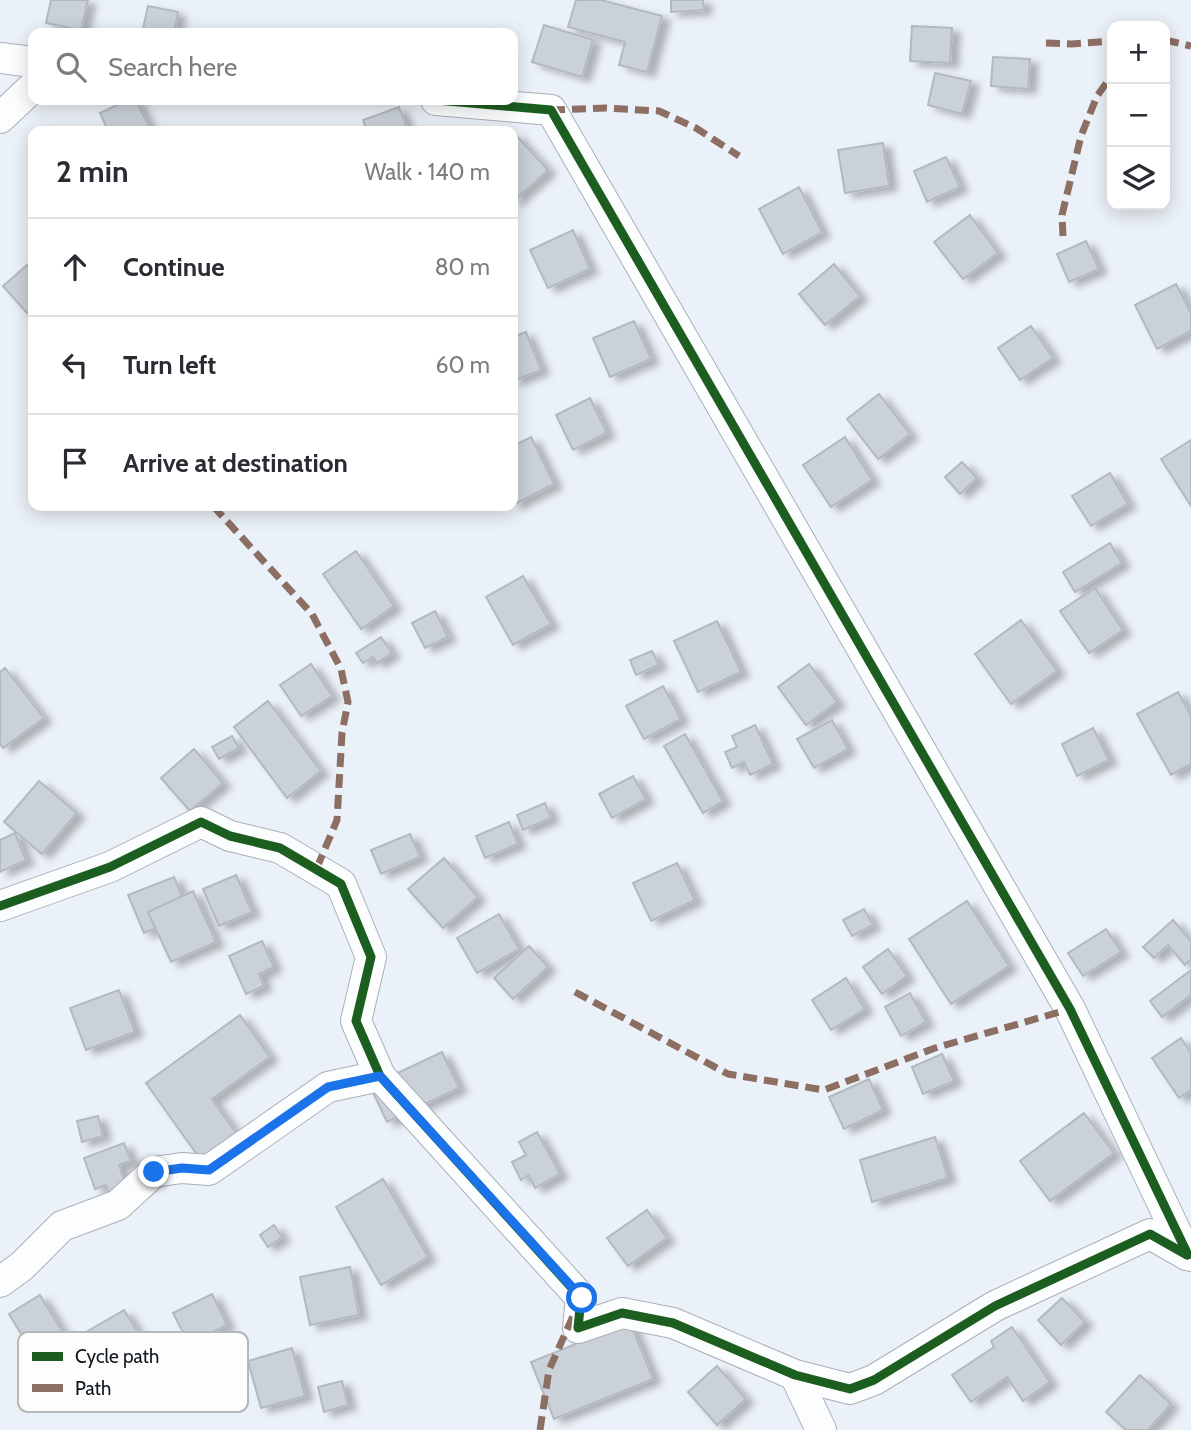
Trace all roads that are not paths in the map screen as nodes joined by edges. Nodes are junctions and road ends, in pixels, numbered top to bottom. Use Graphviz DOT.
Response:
graph roads {
  1 [pos="0,58"];
  2 [pos="28,61"];
  3 [pos="28,92"];
  4 [pos="494,105"];
  5 [pos="0,118"];
  6 [pos="0,906"];
  7 [pos="380,1076"];
  8 [pos="1189,1256"];
  9 [pos="0,1282"];
  10 [pos="795,1375"];
  11 [pos="821,1430"];
  1 -- 2 [label="street"];
  3 -- 5 [label="street"];
  4 -- 8 [label="street"];
  6 -- 7 [label="street"];
  7 -- 9 [label="street"];
  7 -- 10 [label="street"];
  8 -- 10 [label="street"];
  10 -- 11 [label="street"];
}
